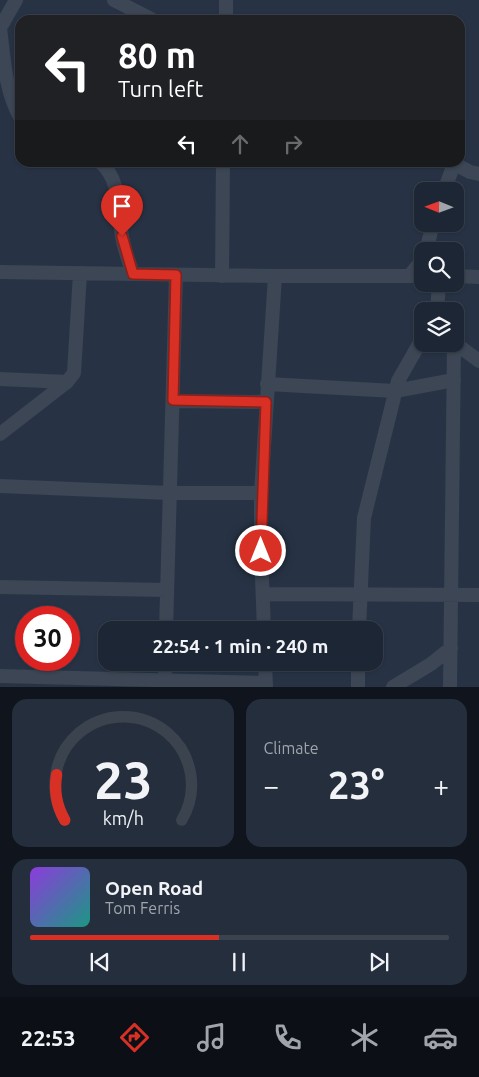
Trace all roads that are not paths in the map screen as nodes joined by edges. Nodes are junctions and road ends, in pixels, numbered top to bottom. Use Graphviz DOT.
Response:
graph roads {
  1 [pos="16,0"];
  2 [pos="114,0"];
  3 [pos="226,0"];
  4 [pos="143,15"];
  5 [pos="226,15"];
  6 [pos="0,28"];
  7 [pos="15,108"];
  8 [pos="106,167"];
  9 [pos="224,167"];
  10 [pos="451,167"];
  11 [pos="460,167"];
  12 [pos="479,174"];
  13 [pos="447,182"];
  14 [pos="0,272"];
  15 [pos="80,273"];
  16 [pos="133,274"];
  17 [pos="176,275"];
  18 [pos="414,275"];
  19 [pos="222,276"];
  20 [pos="275,276"];
  21 [pos="464,276"];
  22 [pos="479,277"];
  23 [pos="464,350"];
  24 [pos="415,352"];
  25 [pos="455,352"];
  26 [pos="479,361"];
  27 [pos="0,379"];
  28 [pos="454,380"];
  29 [pos="67,382"];
  30 [pos="267,384"];
  31 [pos="395,392"];
  32 [pos="173,400"];
  33 [pos="266,402"];
  34 [pos="0,434"];
  35 [pos="0,486"];
  36 [pos="169,492"];
  37 [pos="261,492"];
  38 [pos="0,587"];
  39 [pos="166,590"];
  40 [pos="360,593"];
  41 [pos="263,594"];
  42 [pos="452,594"];
  43 [pos="479,595"];
  44 [pos="166,621"];
  45 [pos="264,621"];
  46 [pos="359,621"];
  47 [pos="451,648"];
  48 [pos="165,671"];
  49 [pos="265,671"];
  50 [pos="358,671"];
  51 [pos="0,676"];
  52 [pos="165,684"];
  53 [pos="266,685"];
  54 [pos="358,687"];
  55 [pos="394,687"];
  56 [pos="450,687"];
  1 -- 6 [label="street"];
  2 -- 4 [label="street"];
  3 -- 5 [label="street"];
  6 -- 7 [label="street"];
  8 -- 16 [label="street"];
  9 -- 19 [label="street"];
  10 -- 13 [label="street"];
  11 -- 12 [label="street"];
  14 -- 15 [label="street"];
  15 -- 16 [label="street"];
  15 -- 29 [label="street"];
  16 -- 17 [label="street"];
  17 -- 19 [label="street"];
  17 -- 32 [label="street"];
  18 -- 20 [label="street"];
  19 -- 20 [label="street"];
  20 -- 30 [label="street"];
  21 -- 22 [label="street"];
  23 -- 26 [label="street"];
  24 -- 31 [label="street"];
  25 -- 28 [label="street"];
  27 -- 29 [label="street"];
  28 -- 31 [label="street"];
  28 -- 42 [label="street"];
  29 -- 34 [label="street"];
  30 -- 31 [label="street"];
  30 -- 33 [label="street"];
  31 -- 40 [label="street"];
  32 -- 33 [label="street"];
  32 -- 36 [label="street"];
  33 -- 37 [label="street"];
  35 -- 36 [label="street"];
  36 -- 37 [label="street"];
  36 -- 39 [label="street"];
  37 -- 41 [label="street"];
  38 -- 39 [label="street"];
  39 -- 44 [label="street"];
  40 -- 41 [label="street"];
  40 -- 42 [label="street"];
  40 -- 46 [label="street"];
  41 -- 45 [label="street"];
  42 -- 43 [label="street"];
  42 -- 47 [label="street"];
  47 -- 55 [label="street"];
  47 -- 56 [label="street"];
  48 -- 52 [label="street"];
  49 -- 53 [label="street"];
  50 -- 54 [label="street"];
  51 -- 52 [label="street"];
  52 -- 53 [label="street"];
}
